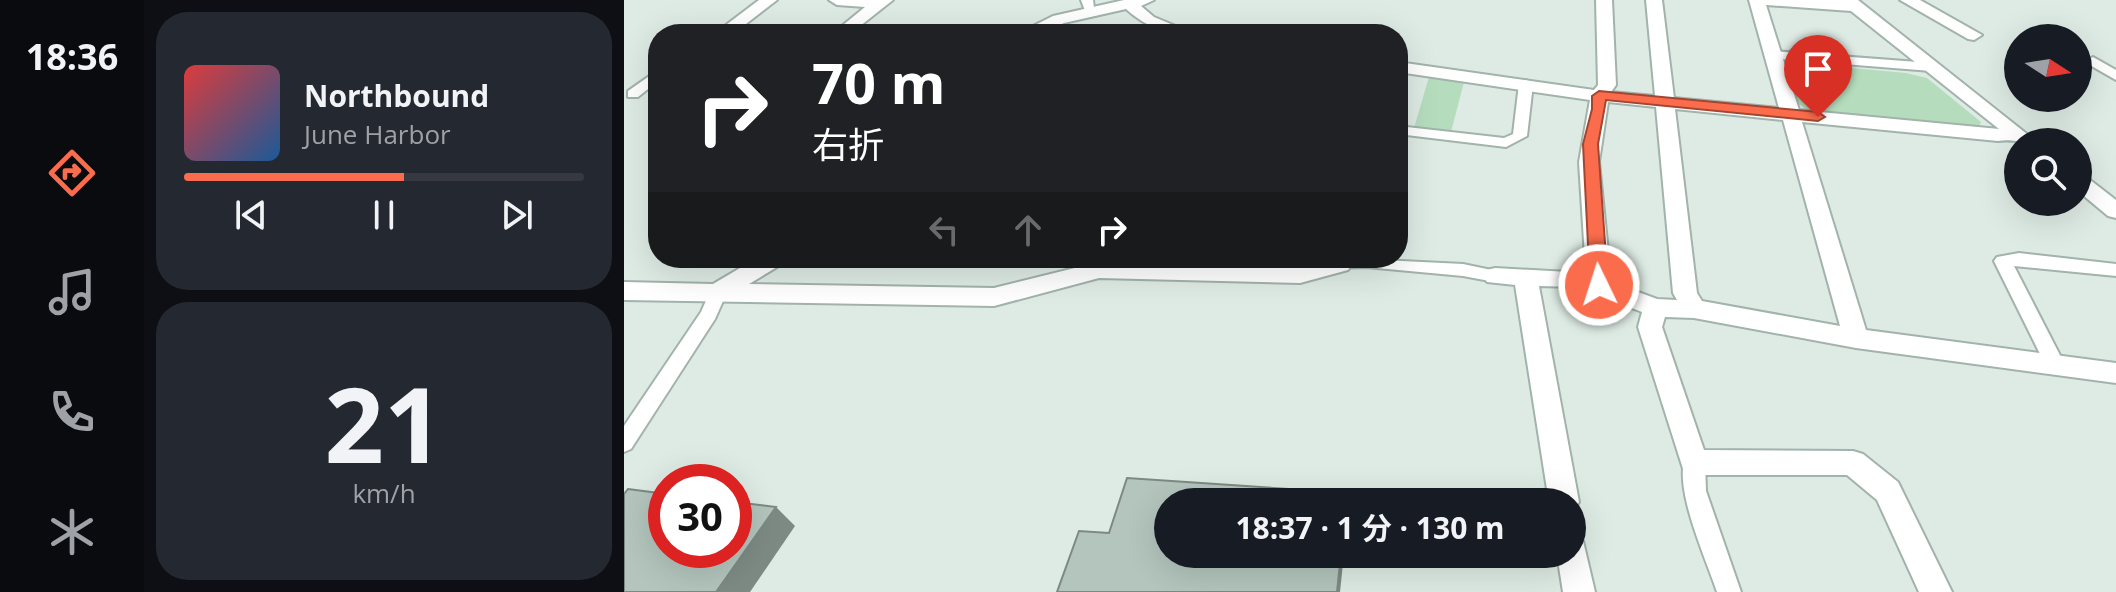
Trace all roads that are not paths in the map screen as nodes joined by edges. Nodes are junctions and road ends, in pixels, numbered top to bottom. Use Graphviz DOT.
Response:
graph roads {
  1 [pos="769,0"];
  2 [pos="837,0"];
  3 [pos="1604,0"];
  4 [pos="1654,0"];
  5 [pos="1757,0"];
  6 [pos="1764,0"];
  7 [pos="1908,0"];
  8 [pos="882,2"];
  9 [pos="1139,3"];
  10 [pos="1851,3"];
  11 [pos="1089,6"];
  12 [pos="736,24"];
  13 [pos="853,24"];
  14 [pos="1048,24"];
  15 [pos="1159,24"];
  16 [pos="1974,35"];
  17 [pos="1773,55"];
  18 [pos="2093,61"];
  19 [pos="1931,67"];
  20 [pos="1408,68"];
  21 [pos="2116,76"];
  22 [pos="648,82"];
  23 [pos="1526,84"];
  24 [pos="633,94"];
  25 [pos="1599,96"];
  26 [pos="1664,101"];
  27 [pos="1788,114"];
  28 [pos="2009,128"];
  29 [pos="1408,131"];
  30 [pos="2004,136"];
  31 [pos="2092,192"];
  32 [pos="2116,211"];
  33 [pos="1408,267"];
  34 [pos="758,268"];
  35 [pos="1325,268"];
  36 [pos="2116,270"];
  37 [pos="1495,276"];
  38 [pos="1526,279"];
  39 [pos="1599,285"];
  40 [pos="624,291"];
  41 [pos="718,292"];
  42 [pos="1655,308"];
  43 [pos="1694,309"];
  44 [pos="1856,338"];
  45 [pos="2055,365"];
  46 [pos="2116,373"];
  47 [pos="624,443"];
  48 [pos="1694,463"];
  49 [pos="1562,488"];
  50 [pos="1575,568"];
  51 [pos="1579,592"];
  52 [pos="1729,592"];
  53 [pos="1936,592"];
  1 -- 12 [label="street"];
  2 -- 8 [label="street"];
  3 -- 25 [label="street"];
  4 -- 26 [label="street"];
  5 -- 17 [label="street"];
  6 -- 10 [label="street"];
  7 -- 16 [label="street"];
  8 -- 13 [label="street"];
  9 -- 11 [label="street"];
  9 -- 15 [label="street"];
  10 -- 19 [label="street"];
  11 -- 14 [label="street"];
  17 -- 19 [label="lane"];
  17 -- 27 [label="street"];
  18 -- 21 [label="lane"];
  19 -- 28 [label="street"];
  20 -- 23 [label="street"];
  22 -- 24 [label="lane"];
  23 -- 25 [label="street"];
  23 -- 29 [label="lane"];
  25 -- 26 [label="street"];
  25 -- 39 [label="street"];
  26 -- 27 [label="street"];
  26 -- 43 [label="street"];
  27 -- 30 [label="street"];
  27 -- 44 [label="street"];
  31 -- 32 [label="street"];
  33 -- 37 [label="lane"];
  34 -- 41 [label="street"];
  35 -- 41 [label="street"];
  36 -- 45 [label="lane"];
  37 -- 38 [label="street"];
  38 -- 39 [label="street"];
  38 -- 49 [label="street"];
  39 -- 42 [label="street"];
  40 -- 41 [label="street"];
  41 -- 47 [label="lane"];
  42 -- 43 [label="street"];
  42 -- 48 [label="street"];
  43 -- 44 [label="street"];
  44 -- 45 [label="street"];
  45 -- 46 [label="street"];
  48 -- 52 [label="lane"];
  48 -- 53 [label="street"];
  50 -- 51 [label="street"];
}
